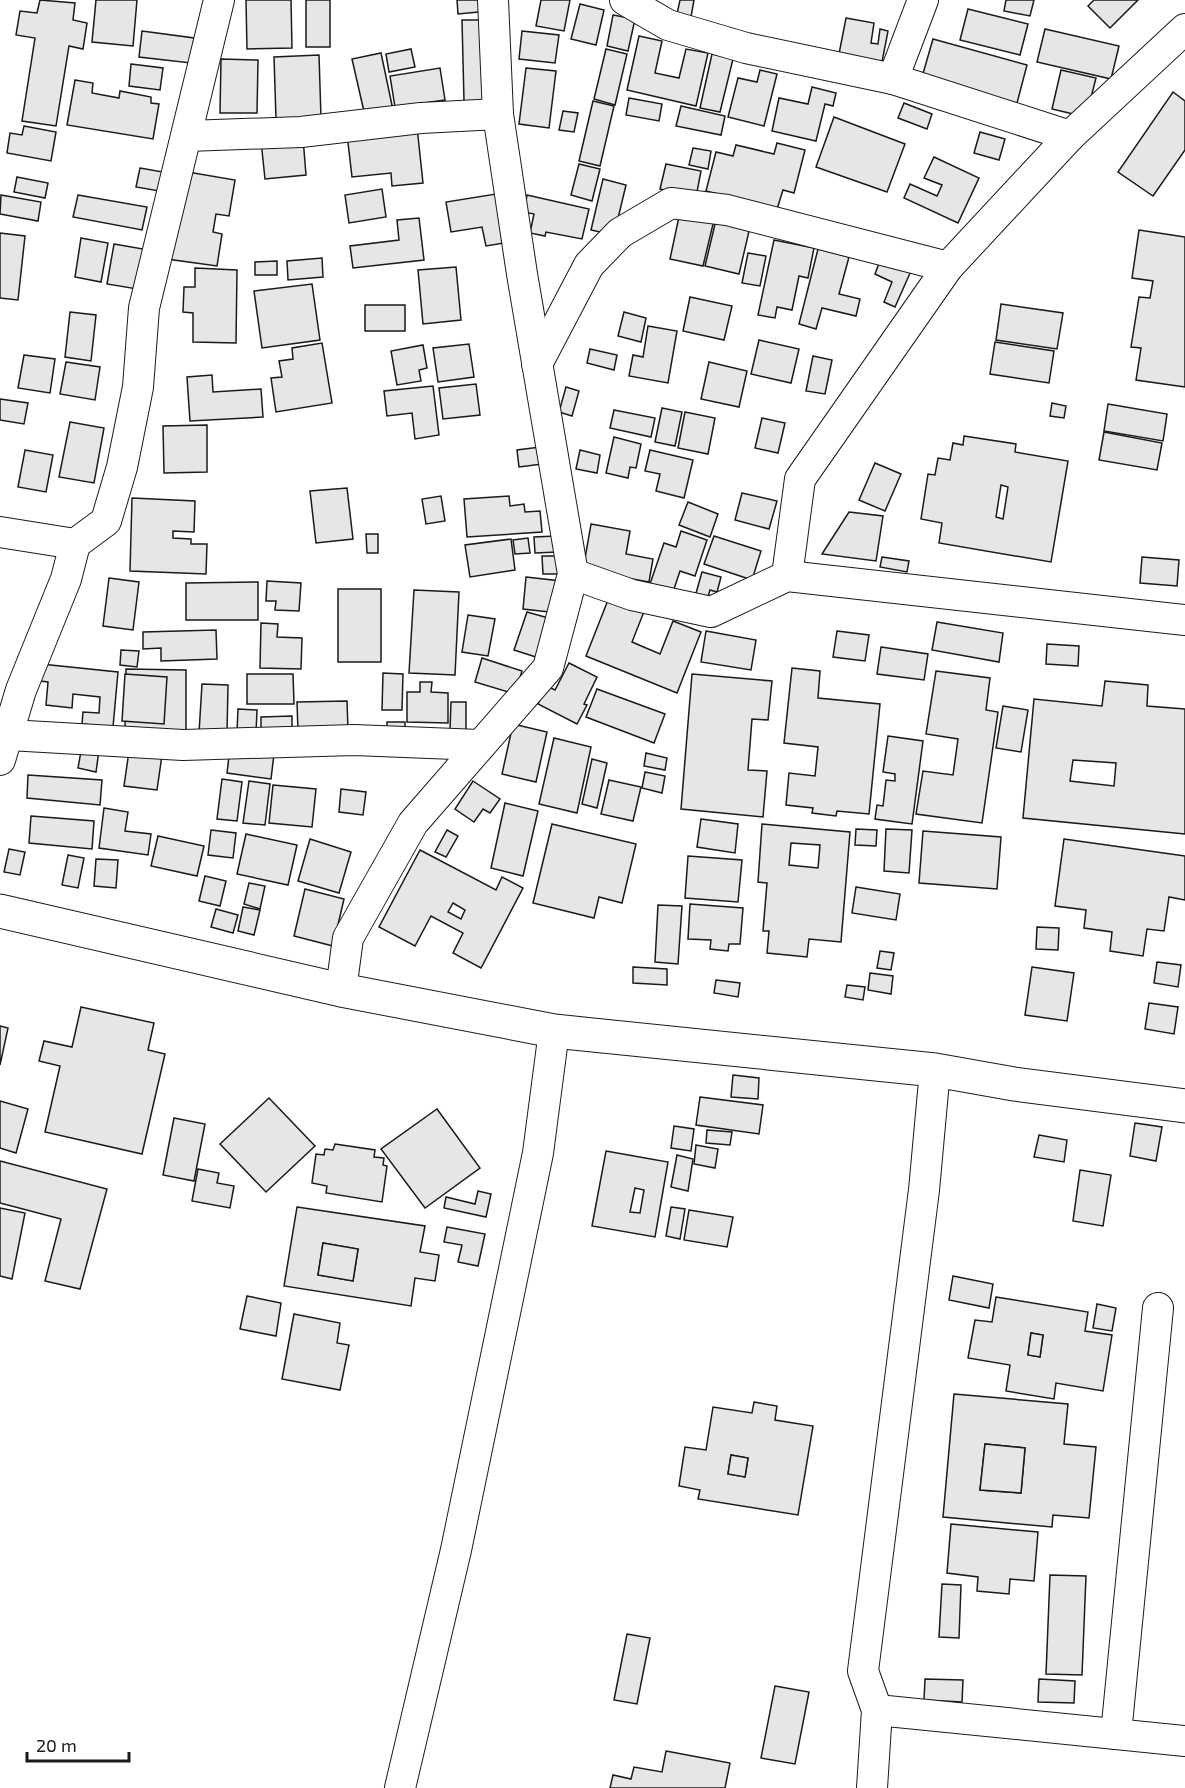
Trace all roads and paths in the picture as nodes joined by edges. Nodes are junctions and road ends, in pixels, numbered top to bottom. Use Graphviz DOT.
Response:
graph roads {
  1 [pos="219,0"];
  2 [pos="493,0"];
  3 [pos="626,0"];
  4 [pos="923,0"];
  5 [pos="1185,29"];
  6 [pos="893,79"];
  7 [pos="498,114"];
  8 [pos="187,136"];
  9 [pos="1070,136"];
  10 [pos="948,267"];
  11 [pos="537,364"];
  12 [pos="0,532"];
  13 [pos="75,544"];
  14 [pos="573,574"];
  15 [pos="787,576"];
  16 [pos="1185,620"];
  17 [pos="480,745"];
  18 [pos="5,748"];
  19 [pos="0,910"];
  20 [pos="342,990"];
  21 [pos="554,1032"];
  22 [pos="935,1070"];
  23 [pos="1185,1106"];
  24 [pos="1158,1308"];
  25 [pos="877,1710"];
  26 [pos="1116,1734"];
  27 [pos="1185,1741"];
  28 [pos="400,1788"];
  29 [pos="872,1788"];
  1 -- 8 [label="street"];
  2 -- 7 [label="street"];
  3 -- 6 [label="street"];
  4 -- 6 [label="street"];
  5 -- 9 [label="street"];
  6 -- 9 [label="street"];
  7 -- 8 [label="street"];
  7 -- 11 [label="street"];
  8 -- 13 [label="street"];
  9 -- 10 [label="street"];
  10 -- 11 [label="street"];
  10 -- 15 [label="street"];
  11 -- 14 [label="street"];
  12 -- 13 [label="street"];
  13 -- 18 [label="street"];
  14 -- 15 [label="street"];
  14 -- 17 [label="street"];
  15 -- 16 [label="street"];
  17 -- 18 [label="street"];
  17 -- 20 [label="street"];
  19 -- 20 [label="street"];
  20 -- 21 [label="street"];
  21 -- 22 [label="street"];
  21 -- 28 [label="street"];
  22 -- 23 [label="street"];
  22 -- 25 [label="street"];
  24 -- 26 [label="street"];
  25 -- 26 [label="street"];
  25 -- 29 [label="street"];
  26 -- 27 [label="street"];
}
